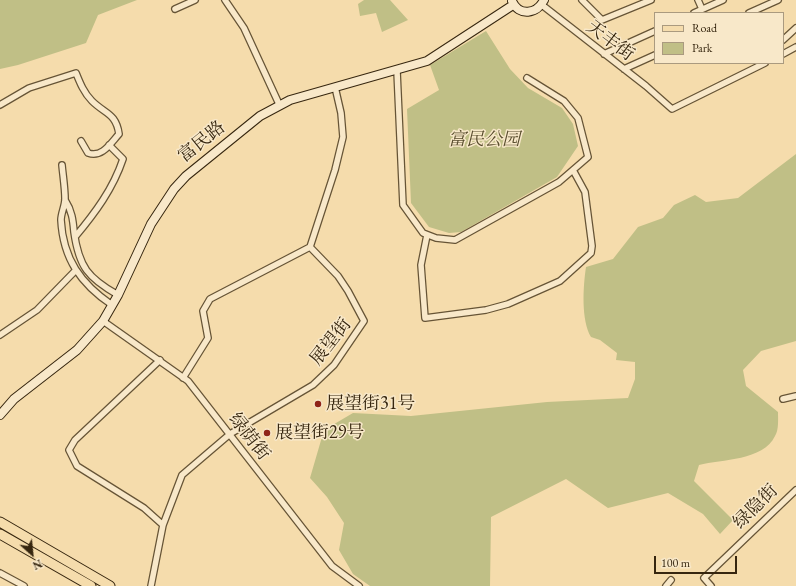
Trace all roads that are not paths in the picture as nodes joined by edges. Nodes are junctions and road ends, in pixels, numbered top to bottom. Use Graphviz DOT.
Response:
graph roads {
  1 [pos="195,0"];
  2 [pos="225,0"];
  3 [pos="582,0"];
  4 [pos="651,0"];
  5 [pos="698,0"];
  6 [pos="723,0"];
  7 [pos="778,0"];
  8 [pos="512,2"];
  9 [pos="543,3"];
  10 [pos="175,9"];
  11 [pos="702,9"];
  12 [pos="696,12"];
  13 [pos="751,12"];
  14 [pos="796,28"];
  15 [pos="654,31"];
  16 [pos="784,39"];
  17 [pos="796,48"];
  18 [pos="604,54"];
  19 [pos="784,54"];
  20 [pos="654,55"];
  21 [pos="763,64"];
  22 [pos="624,69"];
  23 [pos="397,71"];
  24 [pos="527,78"];
  25 [pos="335,87"];
  26 [pos="279,104"];
  27 [pos="0,105"];
  28 [pos="81,141"];
  29 [pos="109,145"];
  30 [pos="62,165"];
  31 [pos="573,170"];
  32 [pos="65,200"];
  33 [pos="427,235"];
  34 [pos="75,237"];
  35 [pos="310,247"];
  36 [pos="75,271"];
  37 [pos="118,295"];
  38 [pos="112,305"];
  39 [pos="103,320"];
  40 [pos="0,335"];
  41 [pos="160,360"];
  42 [pos="183,378"];
  43 [pos="796,396"];
  44 [pos="783,399"];
  45 [pos="0,415"];
  46 [pos="230,434"];
  47 [pos="795,490"];
  48 [pos="2,523"];
  49 [pos="163,525"];
  50 [pos="0,534"];
  51 [pos="0,573"];
  52 [pos="671,580"];
  53 [pos="24,586"];
  54 [pos="91,586"];
  55 [pos="110,586"];
  56 [pos="150,586"];
  57 [pos="359,586"];
  58 [pos="666,586"];
  59 [pos="711,586"];
  1 -- 10 [label="street"];
  2 -- 26 [label="street"];
  3 -- 4 [label="street"];
  5 -- 11 [label="street"];
  6 -- 11 [label="street"];
  7 -- 13 [label="street"];
  8 -- 9 [label="street"];
  8 -- 23 [label="street, 富民路"];
  9 -- 18 [label="street, 天丰街"];
  11 -- 12 [label="street"];
  14 -- 16 [label="street"];
  15 -- 18 [label="street"];
  17 -- 19 [label="street"];
  18 -- 22 [label="street, 天丰街"];
  20 -- 22 [label="street"];
  21 -- 22 [label="street, 天丰街"];
  23 -- 25 [label="street, 富民路"];
  23 -- 33 [label="street"];
  24 -- 31 [label="street"];
  25 -- 26 [label="street, 富民路"];
  25 -- 35 [label="street"];
  26 -- 37 [label="street, 富民路"];
  27 -- 29 [label="street"];
  28 -- 29 [label="street"];
  29 -- 34 [label="street"];
  30 -- 32 [label="street"];
  31 -- 33 [label="street"];
  31 -- 33 [label="street"];
  32 -- 34 [label="street"];
  32 -- 36 [label="street"];
  34 -- 37 [label="street"];
  35 -- 42 [label="street"];
  35 -- 46 [label="street, 展望街"];
  36 -- 38 [label="street"];
  36 -- 40 [label="street"];
  37 -- 38 [label="street, 富民路"];
  38 -- 39 [label="street, 富民路"];
  39 -- 41 [label="street, 绿荫街"];
  39 -- 45 [label="street, 富民路"];
  41 -- 42 [label="street, 绿荫街"];
  41 -- 49 [label="street"];
  42 -- 46 [label="street, 绿荫街"];
  43 -- 44 [label="street"];
  46 -- 49 [label="street, 展望街"];
  46 -- 57 [label="street, 绿荫街"];
  47 -- 59 [label="street, 绿隐街"];
  48 -- 55 [label="main road"];
  49 -- 56 [label="street, 展望街"];
  50 -- 54 [label="main road"];
  51 -- 53 [label="street"];
  52 -- 58 [label="street"];
}
